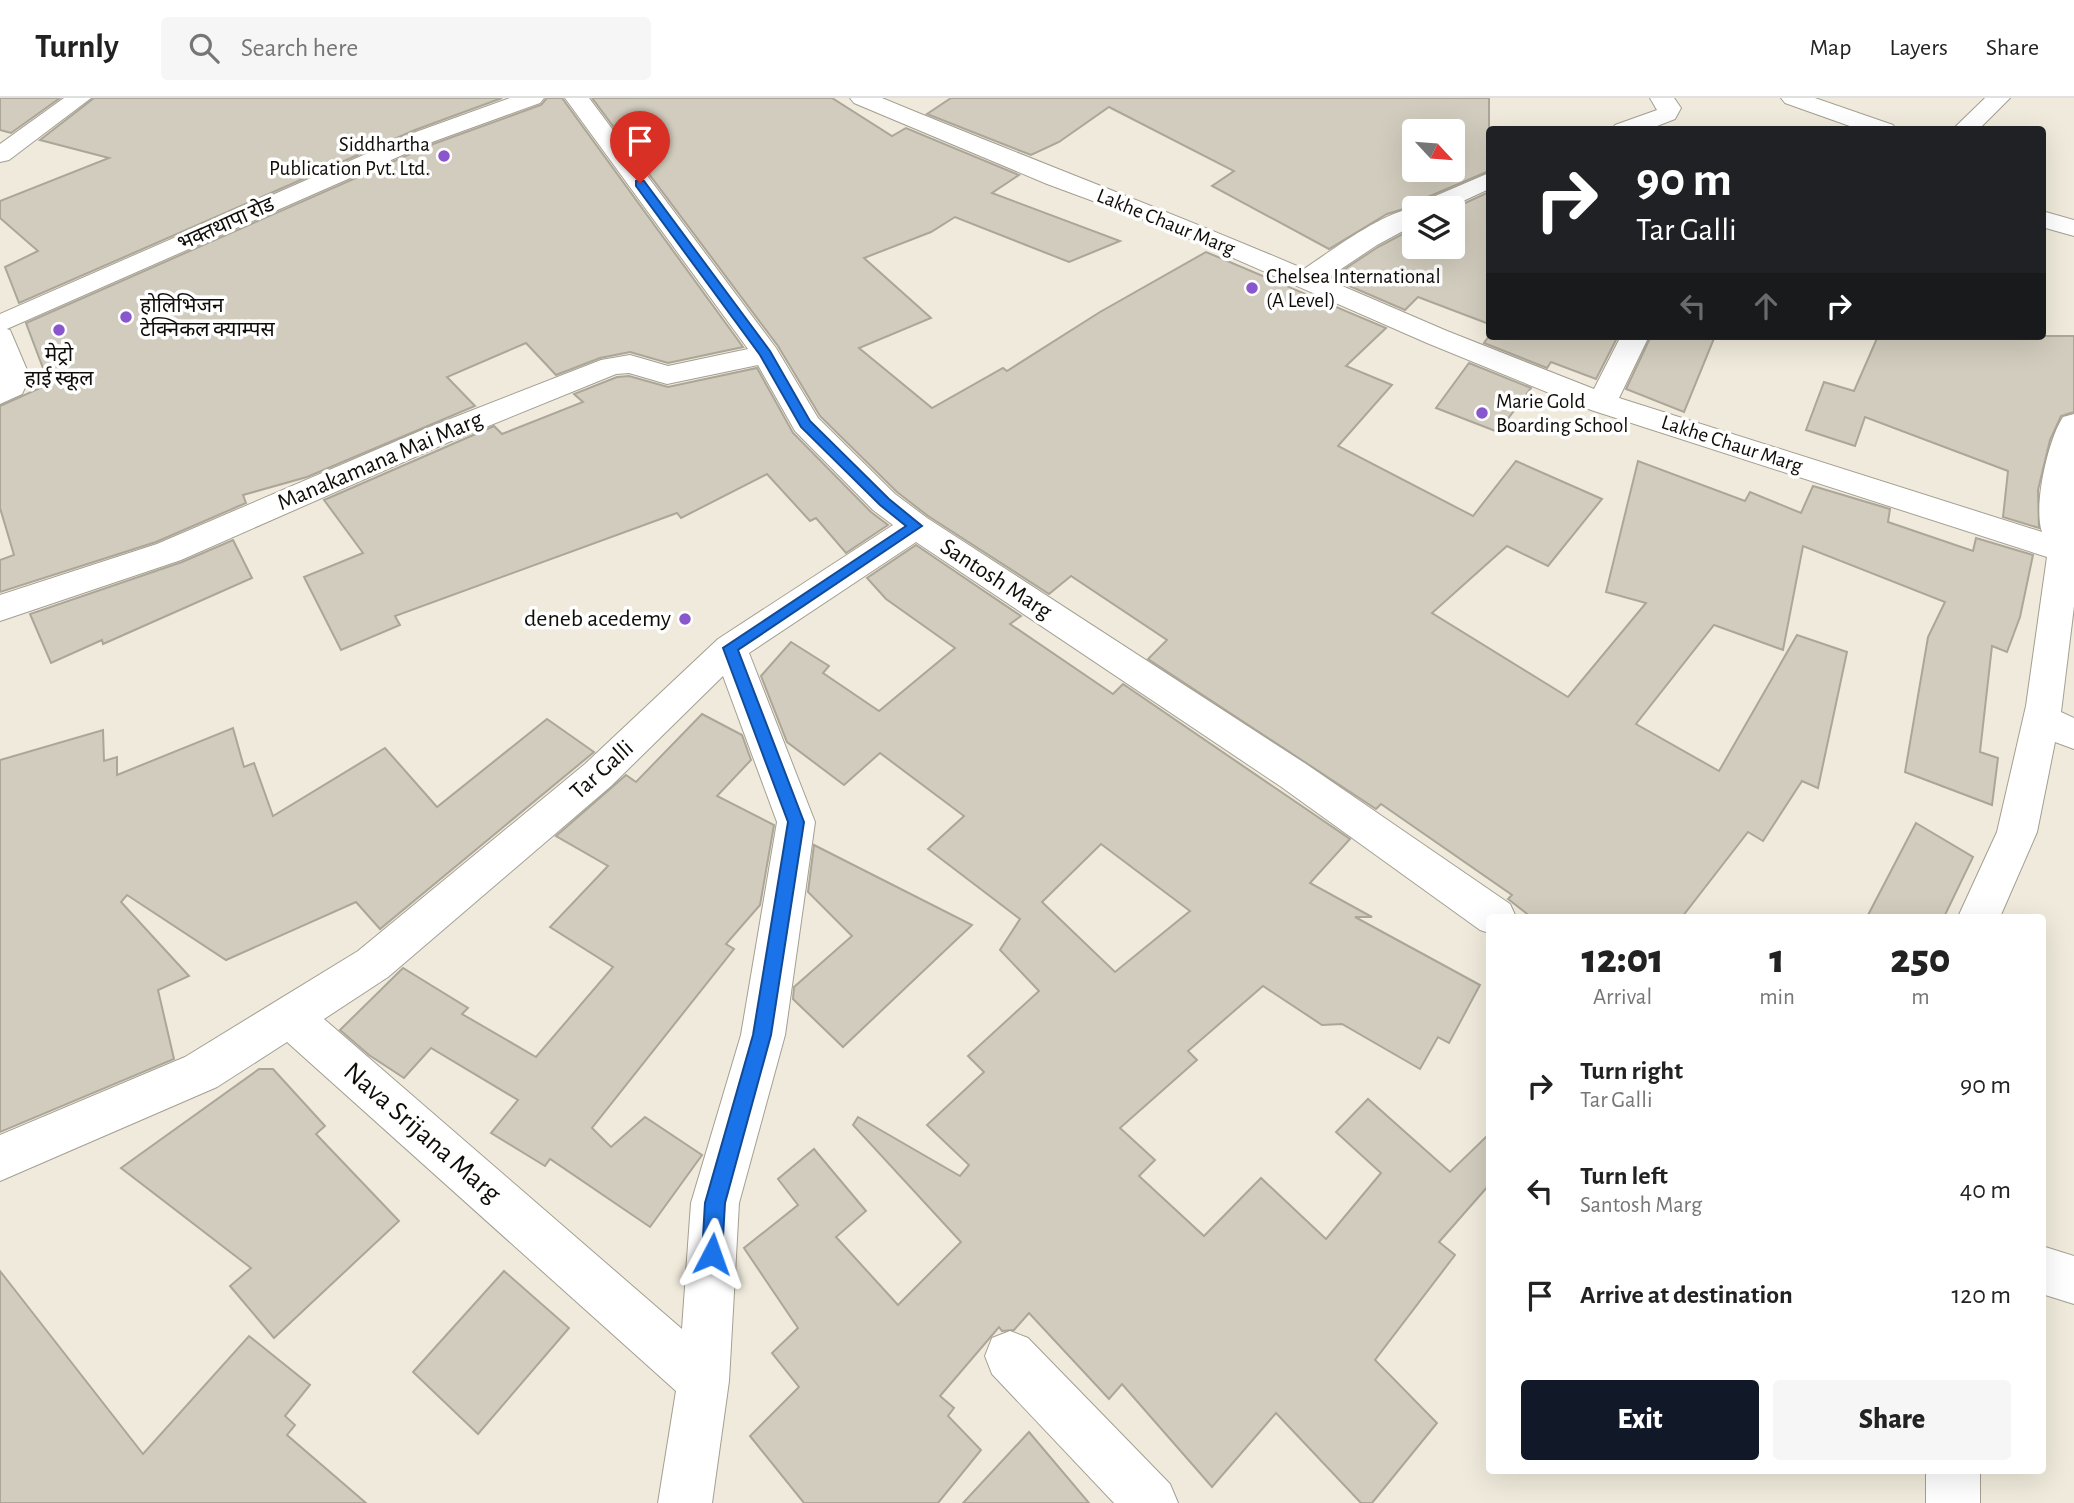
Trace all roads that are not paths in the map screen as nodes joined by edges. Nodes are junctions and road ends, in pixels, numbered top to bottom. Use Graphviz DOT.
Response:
graph roads {
  1 [pos="79,98"];
  2 [pos="532,98"];
  3 [pos="577,98"];
  4 [pos="862,98"];
  5 [pos="1662,98"];
  6 [pos="1793,98"];
  7 [pos="1998,98"];
  8 [pos="1634,126"];
  9 [pos="1874,126"];
  10 [pos="1968,126"];
  11 [pos="0,155"];
  12 [pos="1486,181"];
  13 [pos="1454,196"];
  14 [pos="2046,220"];
  15 [pos="1402,221"];
  16 [pos="2074,228"];
  17 [pos="1306,280"];
  18 [pos="0,324"];
  19 [pos="0,336"];
  20 [pos="1633,340"];
  21 [pos="766,354"];
  22 [pos="0,395"];
  23 [pos="1602,403"];
  24 [pos="2074,424"];
  25 [pos="916,526"];
  26 [pos="2064,551"];
  27 [pos="0,608"];
  28 [pos="730,648"];
  29 [pos="2040,718"];
  30 [pos="2074,734"];
  31 [pos="1490,914"];
  32 [pos="1980,914"];
  33 [pos="290,1017"];
  34 [pos="0,1158"];
  35 [pos="2046,1271"];
  36 [pos="2074,1280"];
  37 [pos="1010,1356"];
  38 [pos="703,1381"];
  39 [pos="1953,1474"];
  40 [pos="685,1503"];
  41 [pos="1151,1503"];
  42 [pos="1954,1503"];
  1 -- 11 [label="street"];
  2 -- 18 [label="street, भक्तथापा रोड"];
  3 -- 21 [label="street, Santosh Marg"];
  4 -- 17 [label="street, Lakhe Chaur Marg"];
  5 -- 8 [label="street"];
  6 -- 9 [label="street"];
  7 -- 10 [label="street"];
  12 -- 13 [label="street"];
  14 -- 16 [label="street"];
  15 -- 17 [label="street"];
  17 -- 23 [label="street, Lakhe Chaur Marg"];
  19 -- 22 [label="street"];
  20 -- 23 [label="street"];
  21 -- 25 [label="street, Santosh Marg"];
  21 -- 27 [label="street, Manakamana Mai Marg"];
  23 -- 26 [label="street, Lakhe Chaur Marg"];
  24 -- 26 [label="street"];
  25 -- 28 [label="street, Tar Galli"];
  25 -- 31 [label="street, Santosh Marg"];
  26 -- 29 [label="street"];
  28 -- 33 [label="street, Tar Galli"];
  28 -- 38 [label="street"];
  29 -- 30 [label="street"];
  29 -- 32 [label="street"];
  33 -- 34 [label="street"];
  33 -- 38 [label="street, Nava Srijana Marg"];
  35 -- 36 [label="street"];
  37 -- 41 [label="street"];
  38 -- 40 [label="street"];
  39 -- 42 [label="street"];
}
